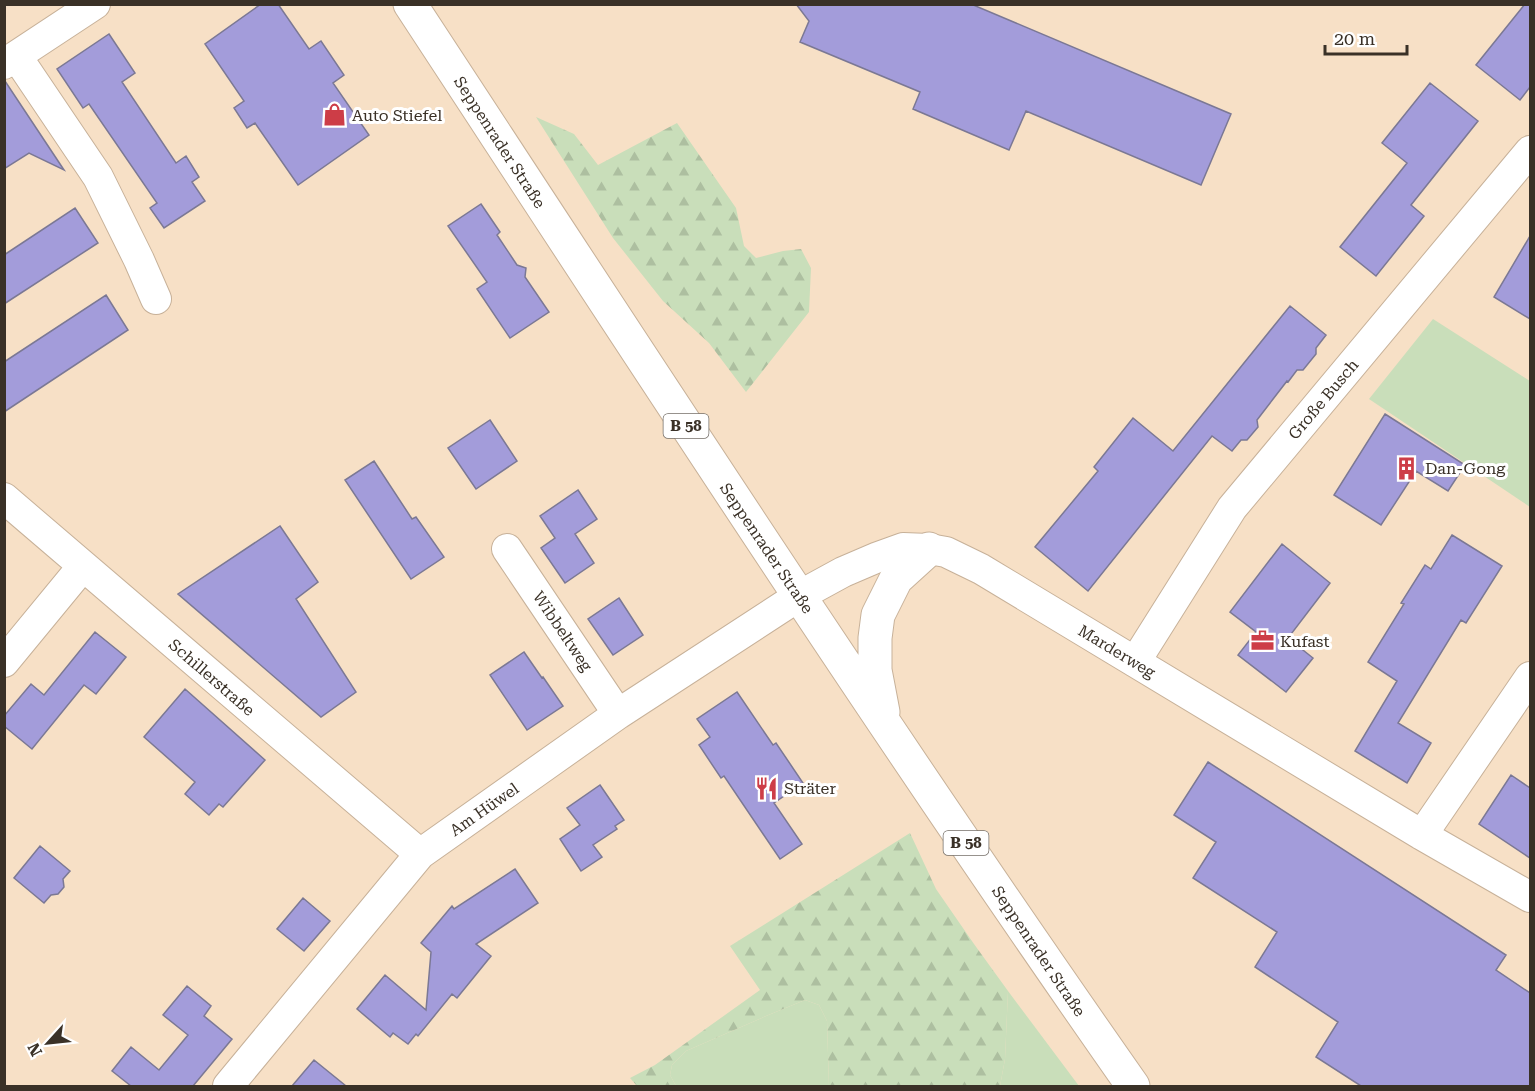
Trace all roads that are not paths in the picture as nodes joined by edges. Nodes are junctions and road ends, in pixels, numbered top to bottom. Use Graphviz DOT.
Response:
graph roads {
  1 [pos="95,4"];
  2 [pos="410,4"];
  3 [pos="11,61"];
  4 [pos="1530,151"];
  5 [pos="156,298"];
  6 [pos="4,498"];
  7 [pos="507,549"];
  8 [pos="929,549"];
  9 [pos="83,566"];
  10 [pos="799,596"];
  11 [pos="4,662"];
  12 [pos="1135,662"];
  13 [pos="1530,677"];
  14 [pos="618,714"];
  15 [pos="885,723"];
  16 [pos="1422,835"];
  17 [pos="420,854"];
  18 [pos="1530,897"];
  19 [pos="228,1086"];
  20 [pos="1133,1086"];
  1 -- 3 [label="street"];
  2 -- 10 [label="main road, Seppenrader Straße / B 58"];
  3 -- 5 [label="street"];
  4 -- 12 [label="street, Große Busch"];
  6 -- 9 [label="street, Schillerstraße"];
  7 -- 14 [label="street, Wibbeltweg"];
  8 -- 10 [label="street, Marderweg"];
  8 -- 12 [label="street, Marderweg"];
  8 -- 15 [label="main road"];
  9 -- 11 [label="street"];
  9 -- 17 [label="street, Schillerstraße"];
  10 -- 14 [label="street, Am Hüwel"];
  10 -- 15 [label="main road, Seppenrader Straße / B 58"];
  12 -- 16 [label="street, Marderweg"];
  13 -- 16 [label="street"];
  14 -- 17 [label="street, Am Hüwel"];
  15 -- 20 [label="main road, Seppenrader Straße / B 58"];
  16 -- 18 [label="street, Marderweg"];
  17 -- 19 [label="street, Am Hüwel"];
}
